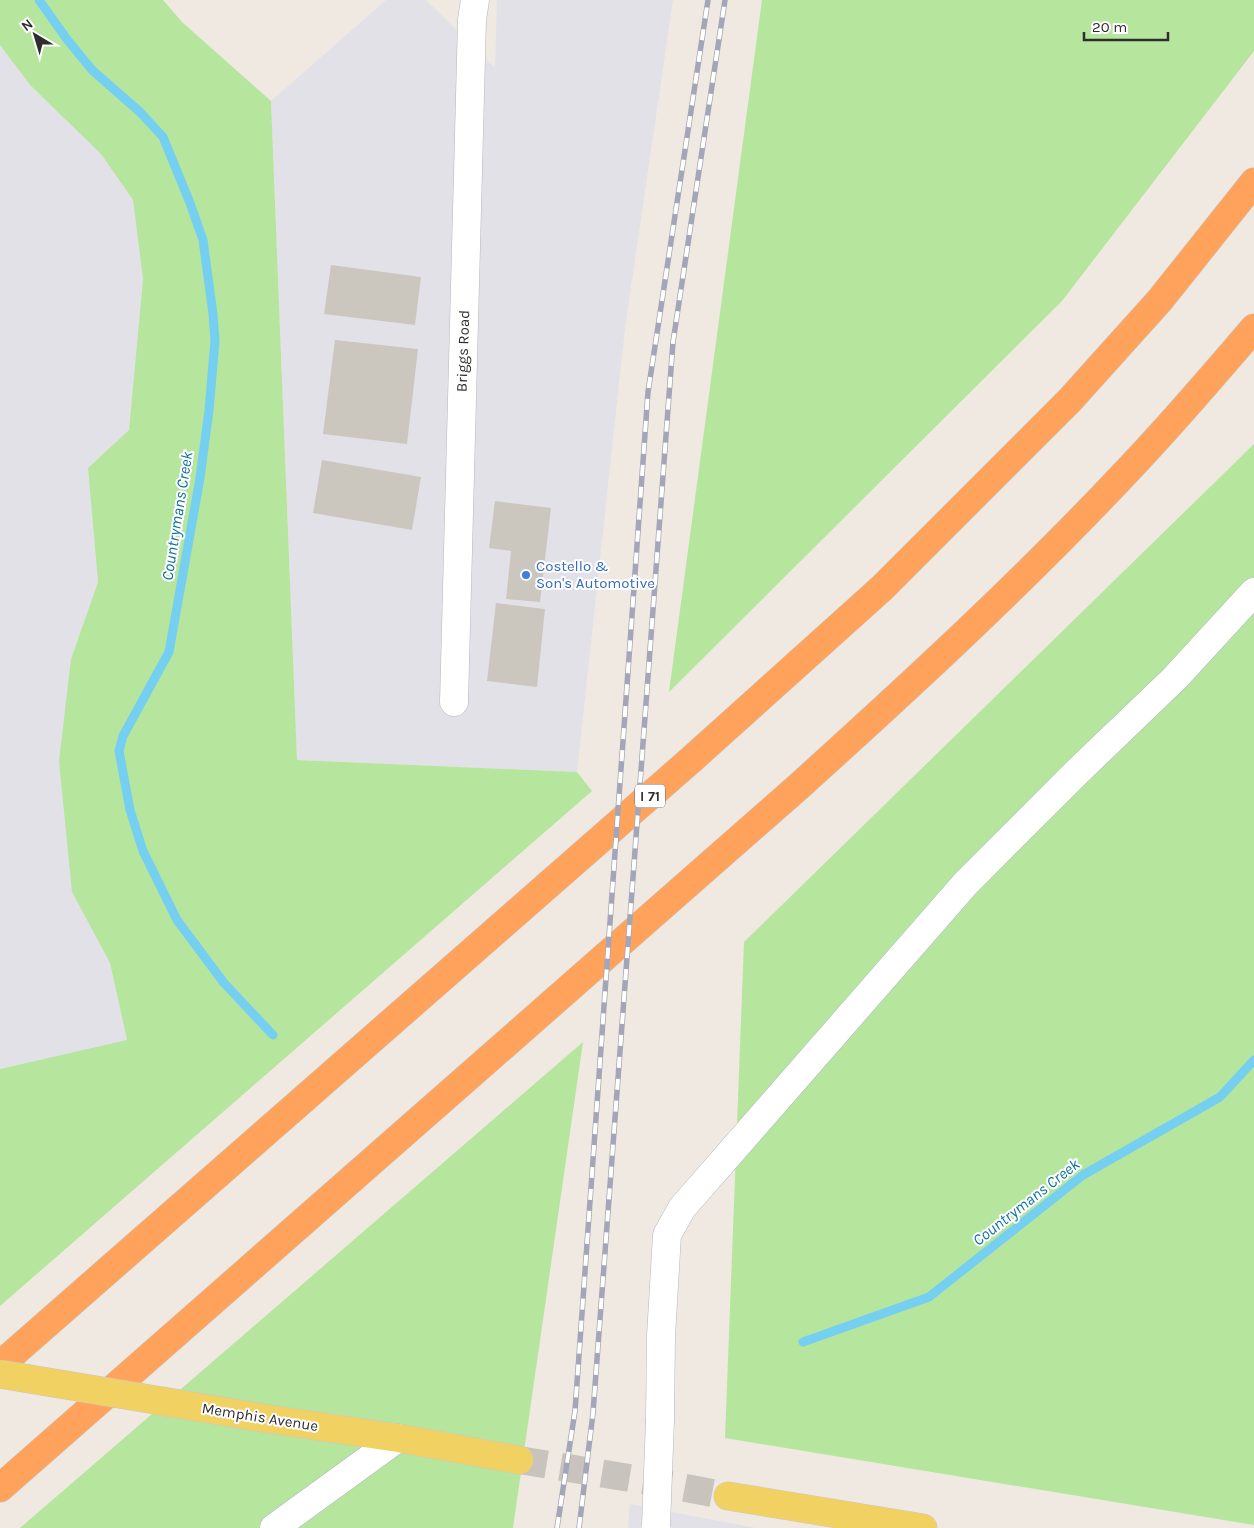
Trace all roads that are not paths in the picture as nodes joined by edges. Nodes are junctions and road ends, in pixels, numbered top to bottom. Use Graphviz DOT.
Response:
graph roads {
  1 [pos="454,0"];
  2 [pos="474,10"];
  3 [pos="1254,182"];
  4 [pos="1254,328"];
  5 [pos="1254,592"];
  6 [pos="454,702"];
  7 [pos="0,1365"];
  8 [pos="0,1374"];
  9 [pos="398,1438"];
  10 [pos="519,1460"];
  11 [pos="0,1488"];
  12 [pos="728,1496"];
  13 [pos="656,1527"];
  14 [pos="274,1528"];
  15 [pos="923,1528"];
  1 -- 2 [label="street"];
  2 -- 6 [label="street, Briggs Road"];
  3 -- 7 [label="highway, I 71"];
  4 -- 11 [label="highway"];
  5 -- 13 [label="street, bridge"];
  8 -- 9 [label="main road, Memphis Avenue, bridge"];
  9 -- 10 [label="main road, Memphis Avenue"];
  9 -- 14 [label="street"];
  12 -- 15 [label="main road"];
}
